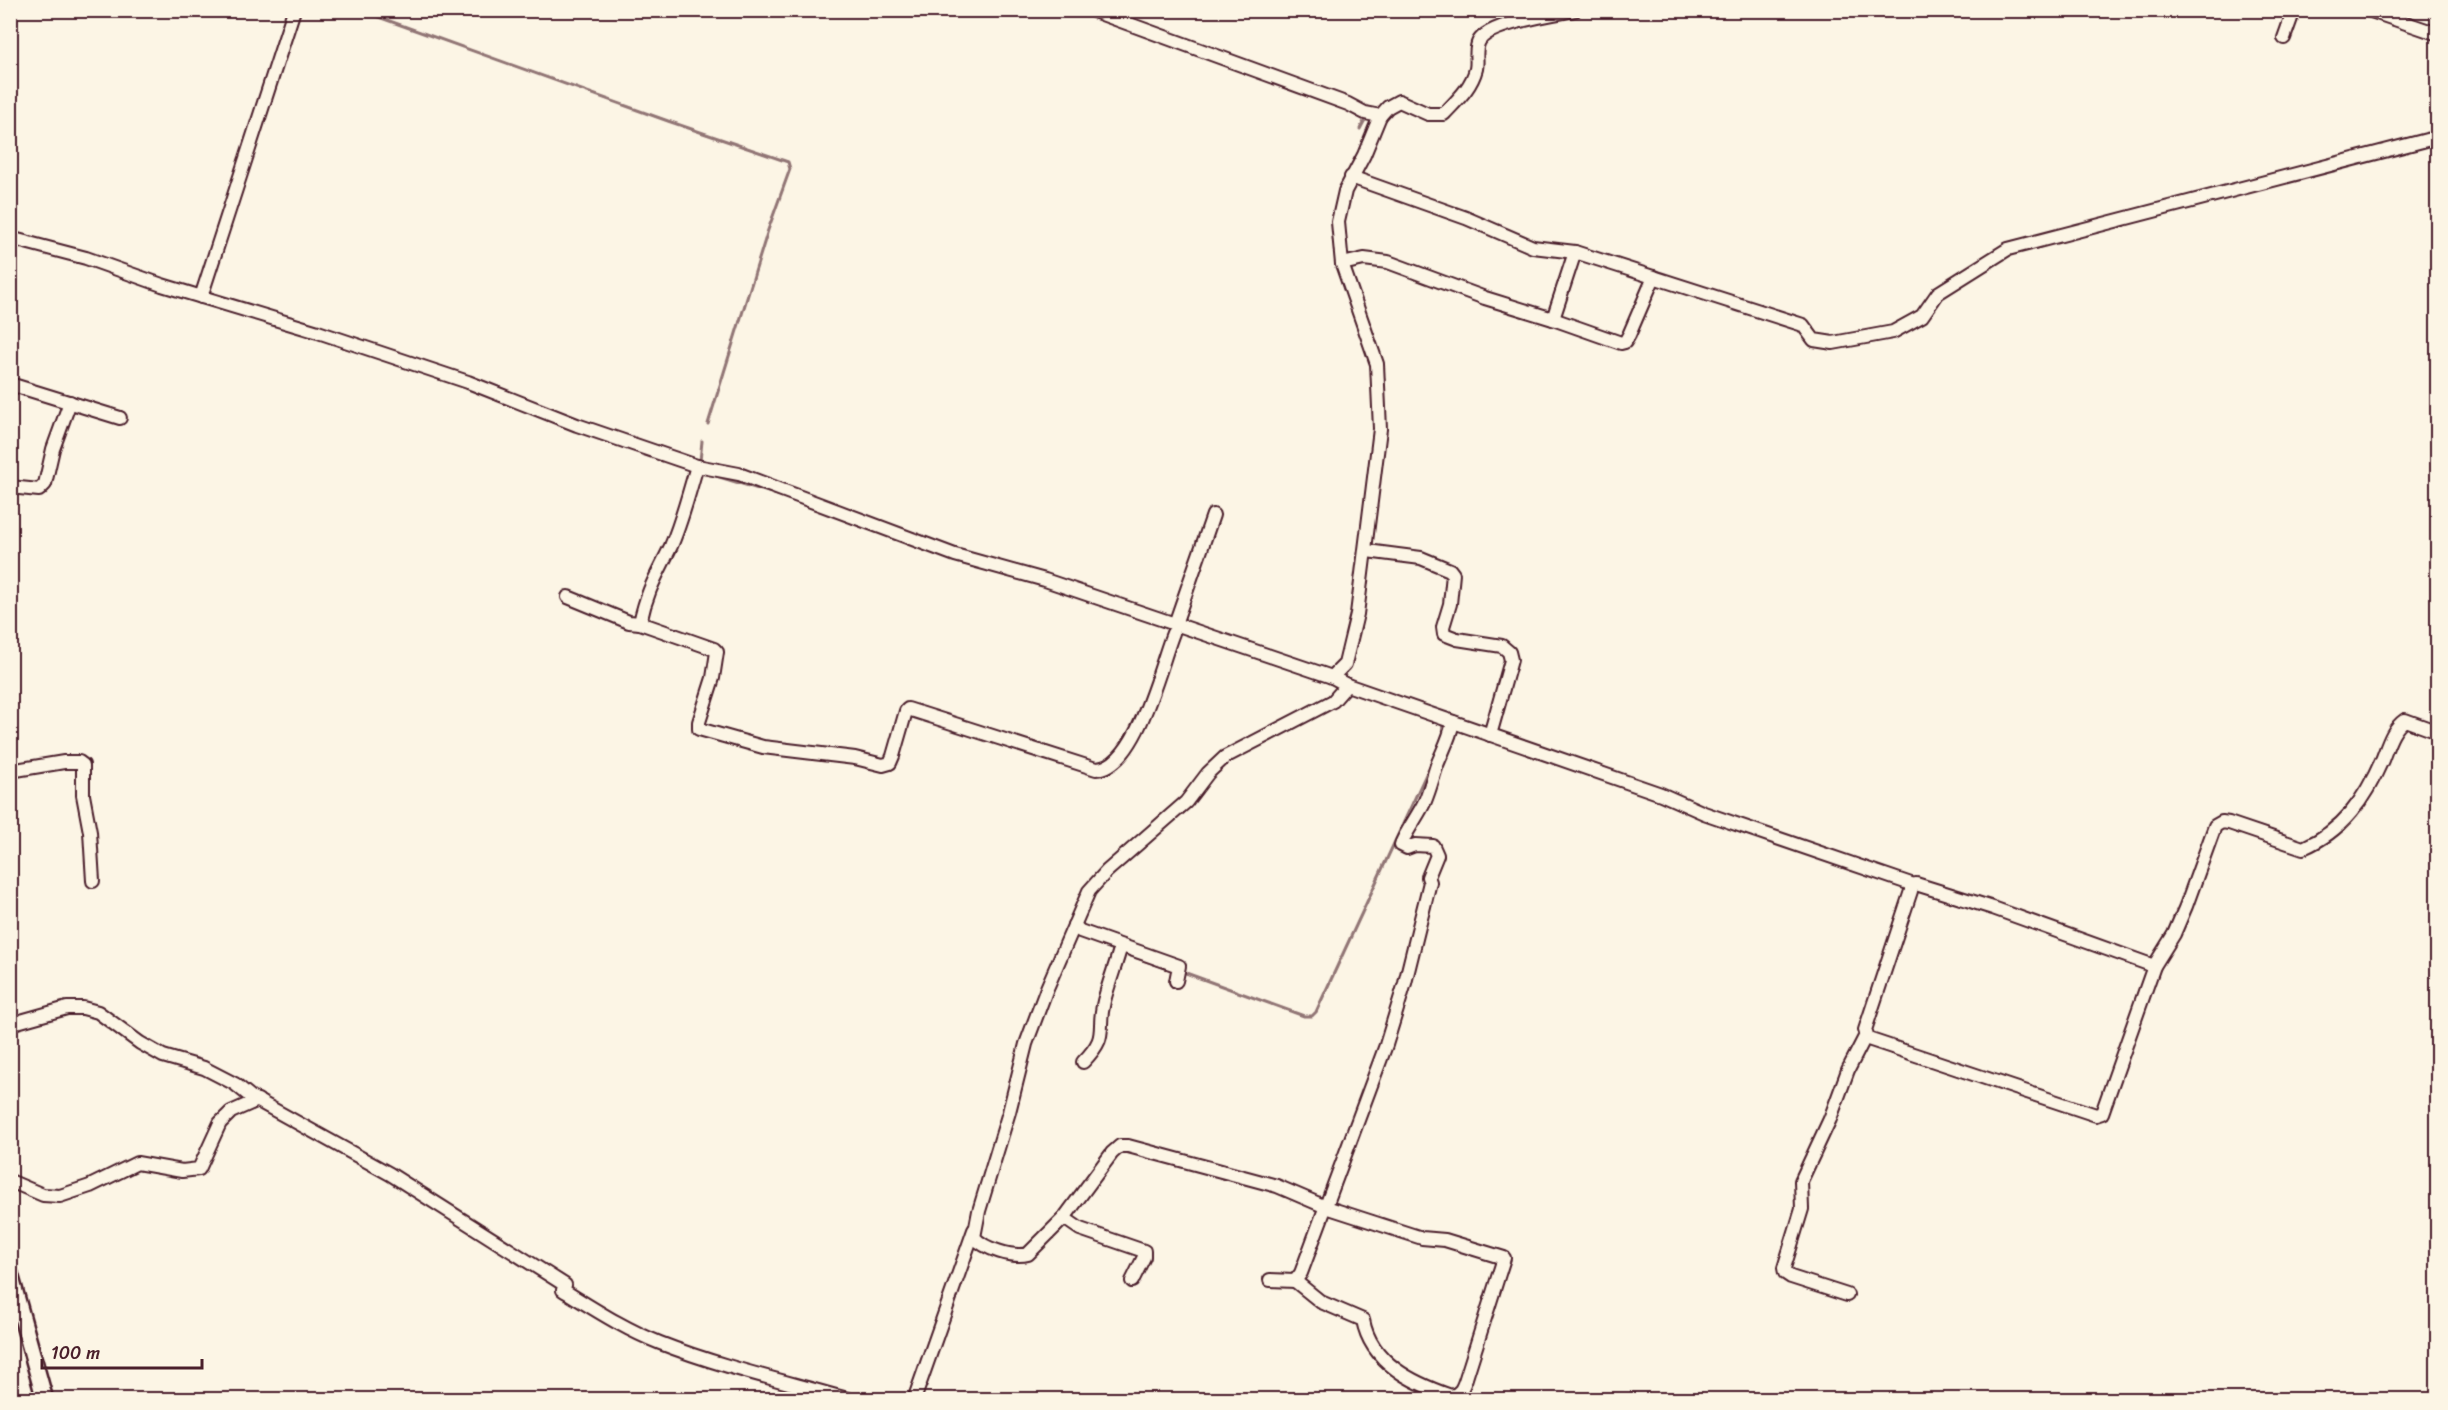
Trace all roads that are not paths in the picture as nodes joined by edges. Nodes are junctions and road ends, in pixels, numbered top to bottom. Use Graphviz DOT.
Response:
graph roads {
  1 [pos="294,10"];
  2 [pos="1091,10"];
  3 [pos="1575,10"];
  4 [pos="2294,10"];
  5 [pos="2368,10"];
  6 [pos="2438,34"];
  7 [pos="2284,38"];
  8 [pos="1380,116"];
  9 [pos="2438,137"];
  10 [pos="1351,177"];
  11 [pos="10,238"];
  12 [pos="1575,252"];
  13 [pos="1342,264"];
  14 [pos="1654,277"];
  15 [pos="201,297"];
  16 [pos="1553,319"];
  17 [pos="10,384"];
  18 [pos="70,402"];
  19 [pos="120,418"];
  20 [pos="697,466"];
  21 [pos="10,488"];
  22 [pos="1213,515"];
  23 [pos="1367,552"];
  24 [pos="568,597"];
  25 [pos="640,623"];
  26 [pos="1174,628"];
  27 [pos="1332,677"];
  28 [pos="1347,685"];
  29 [pos="1453,722"];
  30 [pos="2438,732"];
  31 [pos="1490,735"];
  32 [pos="10,771"];
  33 [pos="93,880"];
  34 [pos="1911,888"];
  35 [pos="1074,925"];
  36 [pos="1121,946"];
  37 [pos="2154,966"];
  38 [pos="1176,981"];
  39 [pos="10,1024"];
  40 [pos="1866,1035"];
  41 [pos="1083,1062"];
  42 [pos="258,1100"];
  43 [pos="10,1181"];
  44 [pos="1326,1207"];
  45 [pos="1064,1218"];
  46 [pos="975,1226"];
  47 [pos="10,1274"];
  48 [pos="1270,1280"];
  49 [pos="1132,1281"];
  50 [pos="1295,1281"];
  51 [pos="1847,1295"];
  52 [pos="45,1400"];
  53 [pos="851,1400"];
  54 [pos="914,1400"];
  1 -- 15 [label="street"];
  2 -- 8 [label="street"];
  3 -- 8 [label="street"];
  4 -- 7 [label="street"];
  5 -- 6 [label="street"];
  8 -- 10 [label="street"];
  9 -- 14 [label="street"];
  10 -- 12 [label="street"];
  10 -- 13 [label="street"];
  11 -- 15 [label="street"];
  12 -- 14 [label="street"];
  12 -- 16 [label="street"];
  13 -- 16 [label="street"];
  13 -- 23 [label="street"];
  14 -- 16 [label="street"];
  15 -- 20 [label="street"];
  17 -- 18 [label="street"];
  18 -- 19 [label="street"];
  18 -- 21 [label="street"];
  20 -- 25 [label="street"];
  20 -- 26 [label="street"];
  22 -- 26 [label="street"];
  23 -- 27 [label="street"];
  23 -- 31 [label="street"];
  24 -- 25 [label="street"];
  25 -- 26 [label="street"];
  26 -- 27 [label="street"];
  27 -- 28 [label="street"];
  28 -- 29 [label="street"];
  28 -- 35 [label="street"];
  29 -- 31 [label="street"];
  29 -- 44 [label="street"];
  30 -- 37 [label="street"];
  31 -- 34 [label="street"];
  32 -- 33 [label="street"];
  34 -- 37 [label="street"];
  34 -- 40 [label="street"];
  35 -- 36 [label="street"];
  35 -- 46 [label="street"];
  36 -- 38 [label="street"];
  36 -- 41 [label="street"];
  37 -- 40 [label="street"];
  39 -- 42 [label="street"];
  40 -- 51 [label="street"];
  42 -- 43 [label="street"];
  42 -- 53 [label="street"];
  44 -- 45 [label="street"];
  44 -- 50 [label="street"];
  44 -- 50 [label="street"];
  45 -- 46 [label="street"];
  45 -- 49 [label="street"];
  46 -- 54 [label="street"];
  47 -- 52 [label="street"];
  48 -- 50 [label="street"];
}
